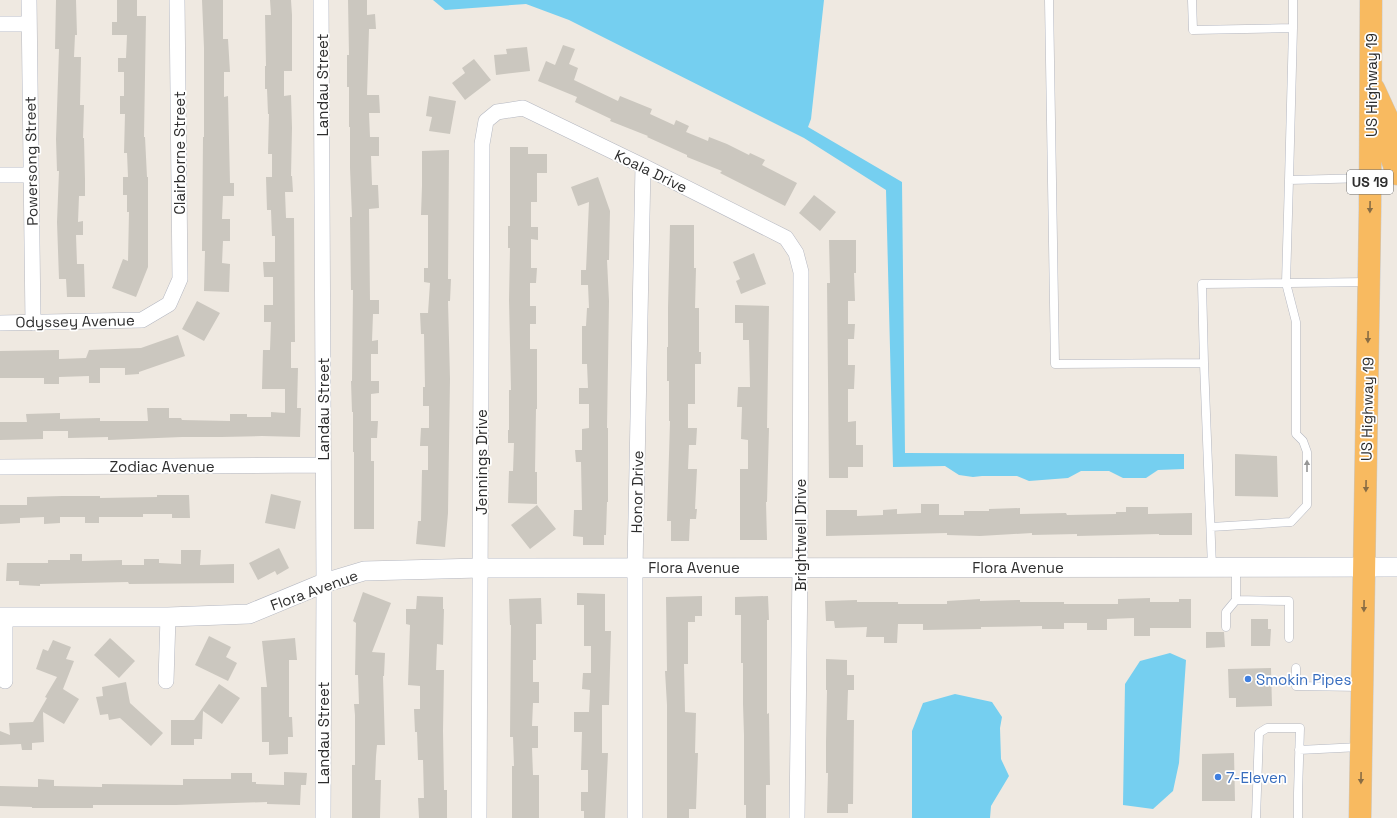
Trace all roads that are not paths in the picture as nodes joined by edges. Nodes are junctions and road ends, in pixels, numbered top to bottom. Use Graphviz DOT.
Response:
graph roads {
  1 [pos="29,0"];
  2 [pos="177,0"];
  3 [pos="322,0"];
  4 [pos="1049,0"];
  5 [pos="1192,0"];
  6 [pos="1293,0"];
  7 [pos="1371,0"];
  8 [pos="0,24"];
  9 [pos="29,24"];
  10 [pos="1293,28"];
  11 [pos="1371,83"];
  12 [pos="497,112"];
  13 [pos="642,166"];
  14 [pos="1397,174"];
  15 [pos="0,175"];
  16 [pos="31,175"];
  17 [pos="1370,178"];
  18 [pos="1288,180"];
  19 [pos="796,253"];
  20 [pos="1369,282"];
  21 [pos="1286,283"];
  22 [pos="169,304"];
  23 [pos="0,323"];
  24 [pos="33,323"];
  25 [pos="1204,363"];
  26 [pos="323,465"];
  27 [pos="0,467"];
  28 [pos="1210,527"];
  29 [pos="800,567"];
  30 [pos="1212,567"];
  31 [pos="1236,567"];
  32 [pos="1364,567"];
  33 [pos="1397,567"];
  34 [pos="480,568"];
  35 [pos="635,568"];
  36 [pos="324,583"];
  37 [pos="1236,600"];
  38 [pos="3,617"];
  39 [pos="168,618"];
  40 [pos="1226,627"];
  41 [pos="1289,638"];
  42 [pos="1296,668"];
  43 [pos="6,681"];
  44 [pos="166,681"];
  45 [pos="1362,687"];
  46 [pos="1361,747"];
  47 [pos="1299,750"];
  48 [pos="322,818"];
  49 [pos="479,818"];
  50 [pos="635,818"];
  51 [pos="797,818"];
  52 [pos="1256,818"];
  53 [pos="1298,818"];
  54 [pos="1360,818"];
  1 -- 9 [label="street, Powersong Street"];
  2 -- 22 [label="street, Clairborne Street"];
  3 -- 26 [label="street, Landau Street"];
  4 -- 25 [label="lane"];
  5 -- 10 [label="lane"];
  6 -- 10 [label="lane"];
  7 -- 11 [label="highway, US Highway 19 / US 19"];
  8 -- 9 [label="street"];
  9 -- 16 [label="street, Powersong Street"];
  10 -- 18 [label="lane"];
  11 -- 14 [label="highway"];
  11 -- 17 [label="highway, US Highway 19 / US 19"];
  12 -- 13 [label="street, Koala Drive"];
  12 -- 34 [label="street, Jennings Drive"];
  13 -- 19 [label="street, Koala Drive"];
  13 -- 35 [label="street, Honor Drive"];
  15 -- 16 [label="street"];
  16 -- 24 [label="street, Powersong Street"];
  17 -- 18 [label="lane"];
  17 -- 20 [label="highway, US Highway 19 / US 19, one-way"];
  18 -- 21 [label="lane"];
  19 -- 29 [label="street, Brightwell Drive"];
  20 -- 21 [label="lane"];
  20 -- 32 [label="highway, US Highway 19 / US 19, one-way"];
  21 -- 25 [label="lane"];
  28 -- 21 [label="lane, one-way"];
  22 -- 24 [label="street, Odyssey Avenue"];
  23 -- 24 [label="street, Odyssey Avenue"];
  25 -- 28 [label="lane"];
  26 -- 27 [label="street, Zodiac Avenue"];
  26 -- 36 [label="street, Landau Street"];
  28 -- 30 [label="lane"];
  29 -- 30 [label="street, Flora Avenue"];
  29 -- 35 [label="street, Flora Avenue"];
  29 -- 51 [label="street, Brightwell Drive"];
  30 -- 31 [label="street, Flora Avenue"];
  31 -- 32 [label="street, Flora Avenue"];
  31 -- 37 [label="lane"];
  32 -- 33 [label="street, Flora Avenue"];
  32 -- 45 [label="highway, US Highway 19 / US 19, one-way"];
  34 -- 35 [label="street, Flora Avenue"];
  34 -- 36 [label="street, Flora Avenue"];
  34 -- 49 [label="street, Jennings Drive"];
  35 -- 50 [label="street, Honor Drive"];
  36 -- 39 [label="street, Flora Avenue"];
  36 -- 48 [label="street, Landau Street"];
  37 -- 40 [label="lane"];
  37 -- 41 [label="lane"];
  38 -- 39 [label="street, Flora Avenue"];
  38 -- 43 [label="street"];
  39 -- 44 [label="street"];
  42 -- 45 [label="lane"];
  45 -- 46 [label="highway, US Highway 19 / US 19"];
  46 -- 47 [label="lane"];
  46 -- 54 [label="highway, US Highway 19 / US 19, one-way"];
  47 -- 52 [label="lane"];
  47 -- 53 [label="lane"];
}
